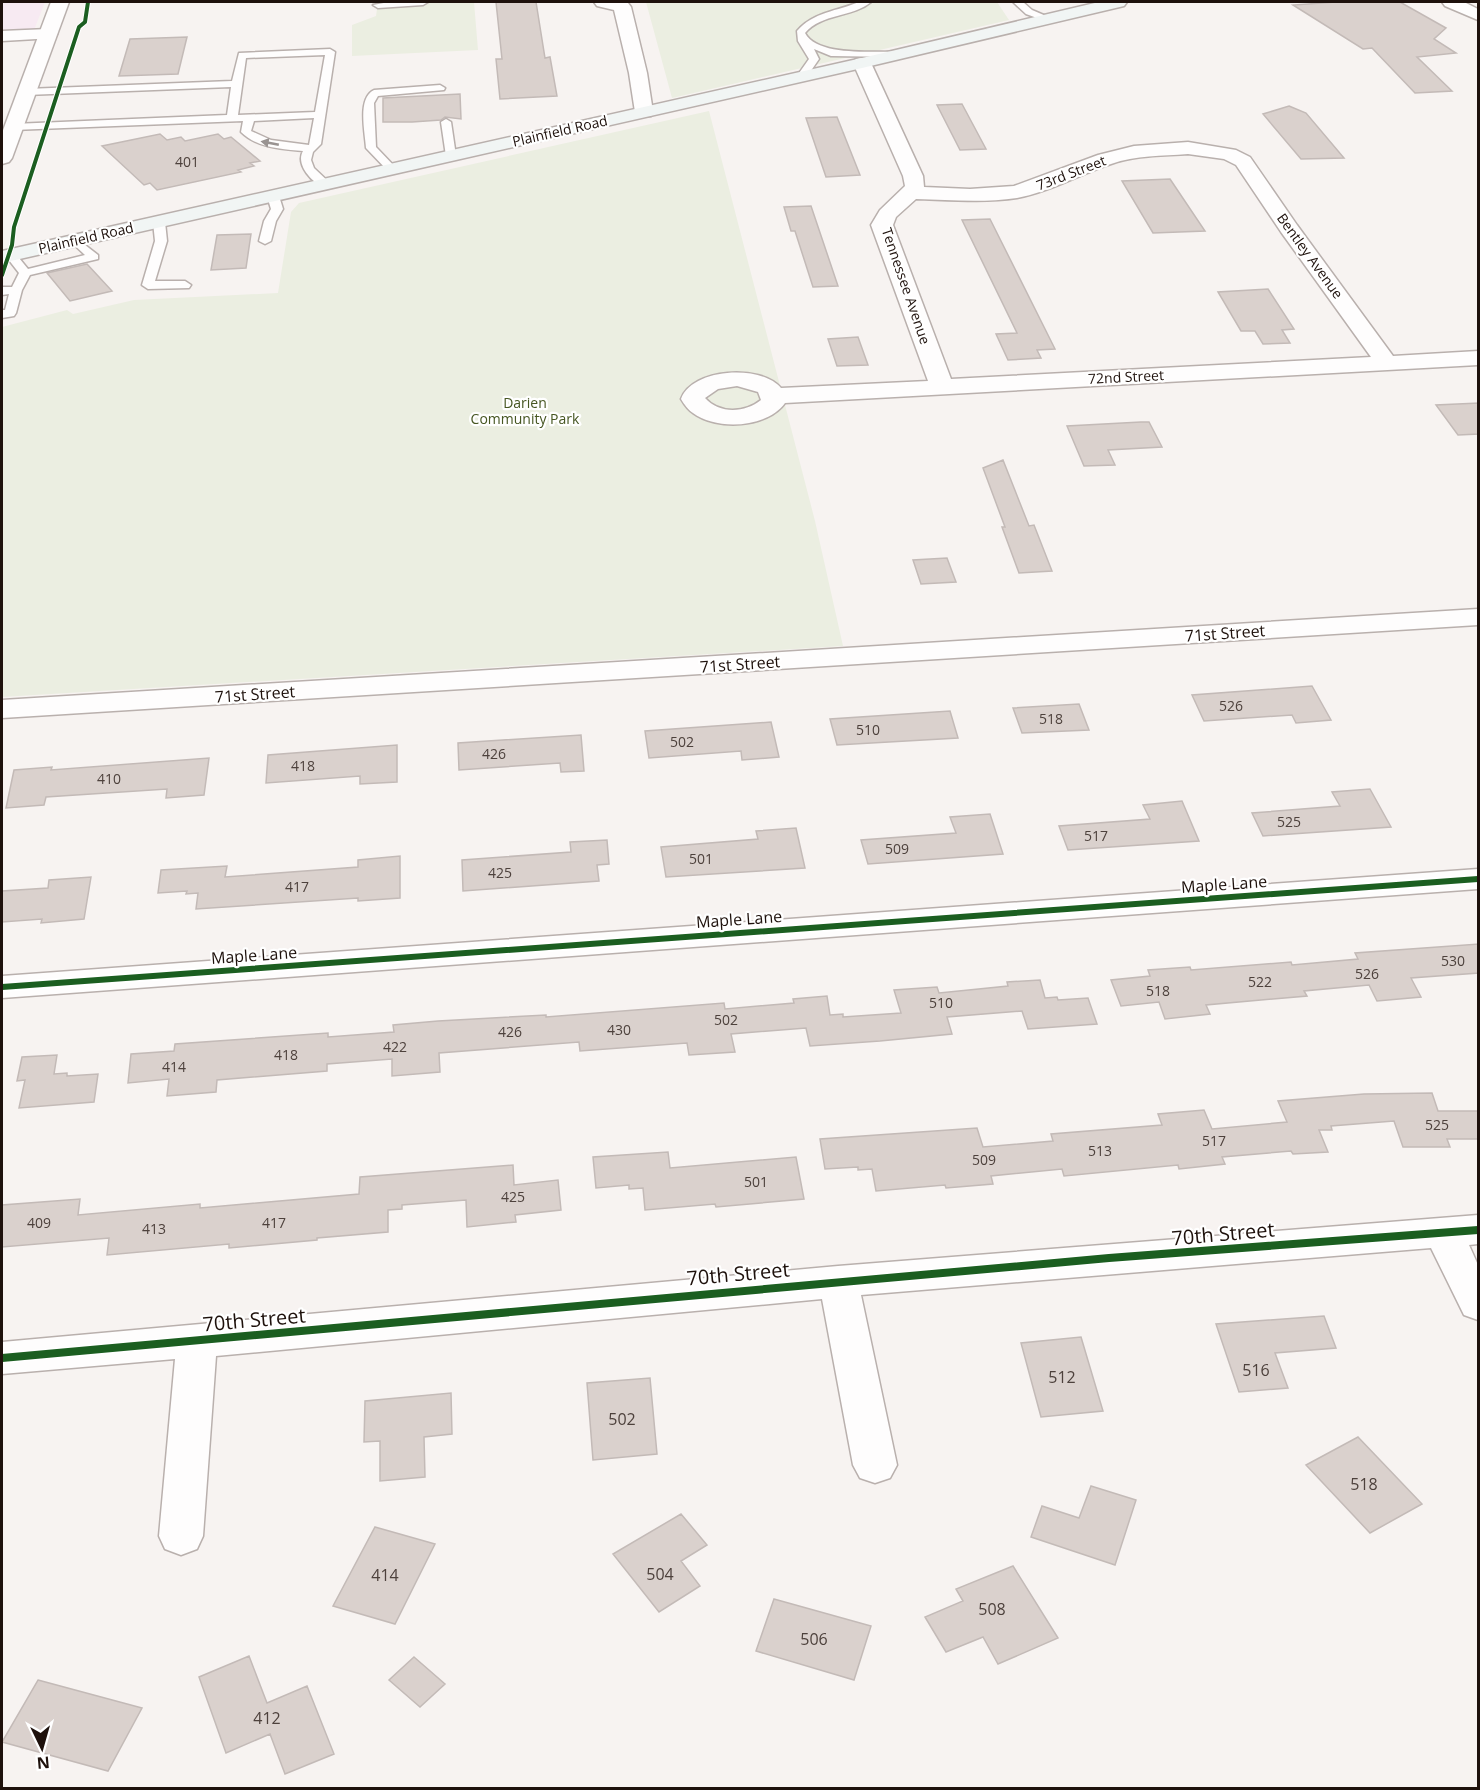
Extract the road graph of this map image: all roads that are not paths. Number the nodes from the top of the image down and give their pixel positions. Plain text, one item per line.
1 (60, 2) edge
2 (423, 2) edge
3 (603, 2) edge
4 (866, 2) edge
5 (1018, 2) edge
6 (1118, 2) edge
7 (1451, 2) edge
8 (378, 5) dead end
9 (1479, 15) edge
10 (1047, 19) junction
11 (48, 34) junction
12 (2, 36) edge
13 (803, 41) junction
14 (892, 56) junction
15 (862, 63) junction
16 (802, 76) junction
17 (237, 84) junction
18 (440, 88) dead end
19 (26, 92) junction
20 (644, 112) junction
21 (320, 115) junction
22 (249, 118) junction
23 (232, 119) junction
24 (10, 122) edge
25 (446, 122) dead end
26 (311, 148) junction
27 (1229, 153) joint
28 (451, 156) junction
29 (2, 158) edge
30 (393, 170) junction
31 (326, 185) junction
32 (911, 193) junction
33 (273, 196) junction
34 (159, 222) junction
35 (75, 241) junction
36 (265, 241) dead end
37 (6, 256) edge
38 (25, 273) junction
39 (185, 285) dead end
40 (16, 290) junction
41 (2, 291) edge
42 (2, 314) edge
43 (1479, 358) edge
44 (1388, 363) junction
45 (942, 387) junction
46 (774, 396) dead end
47 (1479, 617) edge
48 (2, 709) edge
49 (1479, 879) edge
50 (2, 987) edge
51 (1461, 1231) edge
52 (838, 1281) junction
53 (1479, 1304) edge
54 (197, 1342) junction
55 (2, 1358) edge
56 (875, 1465) dead end
57 (182, 1536) dead end

1 - 11 street
2 - 8 lane
3 - 20 street
4 - 13 lane
5 - 10 lane
6 - 10 main road, Plainfield Road
7 - 9 street
10 - 14 main road, Plainfield Road
11 - 12 street
11 - 19 street
13 - 14 lane
13 - 16 lane
14 - 15 main road, Plainfield Road
15 - 16 main road, Plainfield Road
15 - 32 street
16 - 20 main road, Plainfield Road
17 - 19 lane
17 - 21 lane
17 - 23 lane
18 - 30 lane
19 - 24 street
20 - 28 main road, Plainfield Road
21 - 22 lane
21 - 26 lane
22 - 23 lane
26 -> 22 lane
23 - 24 lane
24 - 29 street
25 - 28 lane
26 - 31 lane
27 - 32 street, 73rd Street
27 - 44 street, Bentley Avenue
28 - 30 main road, Plainfield Road
30 - 31 main road, Plainfield Road
31 - 33 main road, Plainfield Road
32 - 45 street, Tennessee Avenue
33 - 34 main road, Plainfield Road
33 - 36 lane
34 - 35 main road, Plainfield Road
34 - 39 lane
35 - 37 main road, Plainfield Road
35 - 38 lane
37 - 38 lane
38 - 40 lane
40 - 41 lane
40 - 42 lane
43 - 44 street, 72nd Street
44 - 45 street, 72nd Street
45 - 46 street, 72nd Street
47 - 48 street, 71st Street
49 - 50 street, Maple Lane
51 - 52 street, 70th Street
51 - 53 street, 70th Street
52 - 54 street, 70th Street
52 - 56 street
54 - 55 street, 70th Street
54 - 57 street, 70th Street

